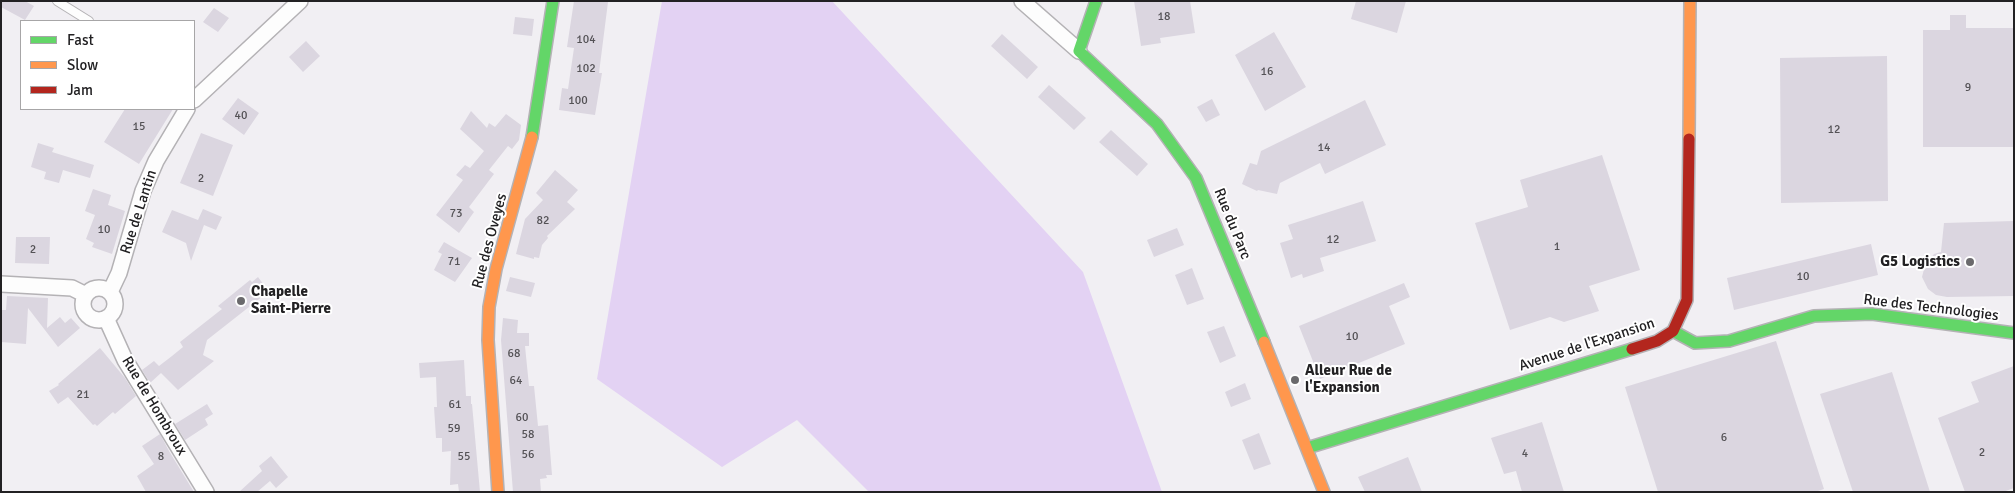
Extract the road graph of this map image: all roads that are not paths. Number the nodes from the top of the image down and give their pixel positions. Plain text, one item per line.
1 (57, 1) edge
2 (300, 1) edge
3 (553, 1) edge
4 (1022, 1) edge
5 (1096, 1) edge
6 (1690, 1) edge
7 (86, 20) edge
8 (1080, 51) junction
9 (195, 96) edge
10 (186, 110) edge
11 (1, 284) edge
12 (110, 292) junction
13 (86, 294) junction
14 (106, 318) junction
15 (1673, 331) junction
16 (2014, 333) edge
17 (1307, 448) junction
18 (206, 492) edge
19 (498, 492) edge
20 (1324, 492) edge

1 - 7 lane
2 - 9 street
3 - 19 street, Rue des Oveyes
4 - 8 street
5 - 8 street
6 - 15 street, Avenue de l'Expansion
8 - 17 street, Rue du Parc
10 - 12 street, Rue de Lantin
11 - 13 street
12 - 13 street
12 - 14 street
13 - 14 street
14 - 18 street, Rue de Hombroux
15 - 16 street, Rue des Technologies
15 - 17 street, Avenue de l'Expansion
17 - 20 street, Rue du Parc

